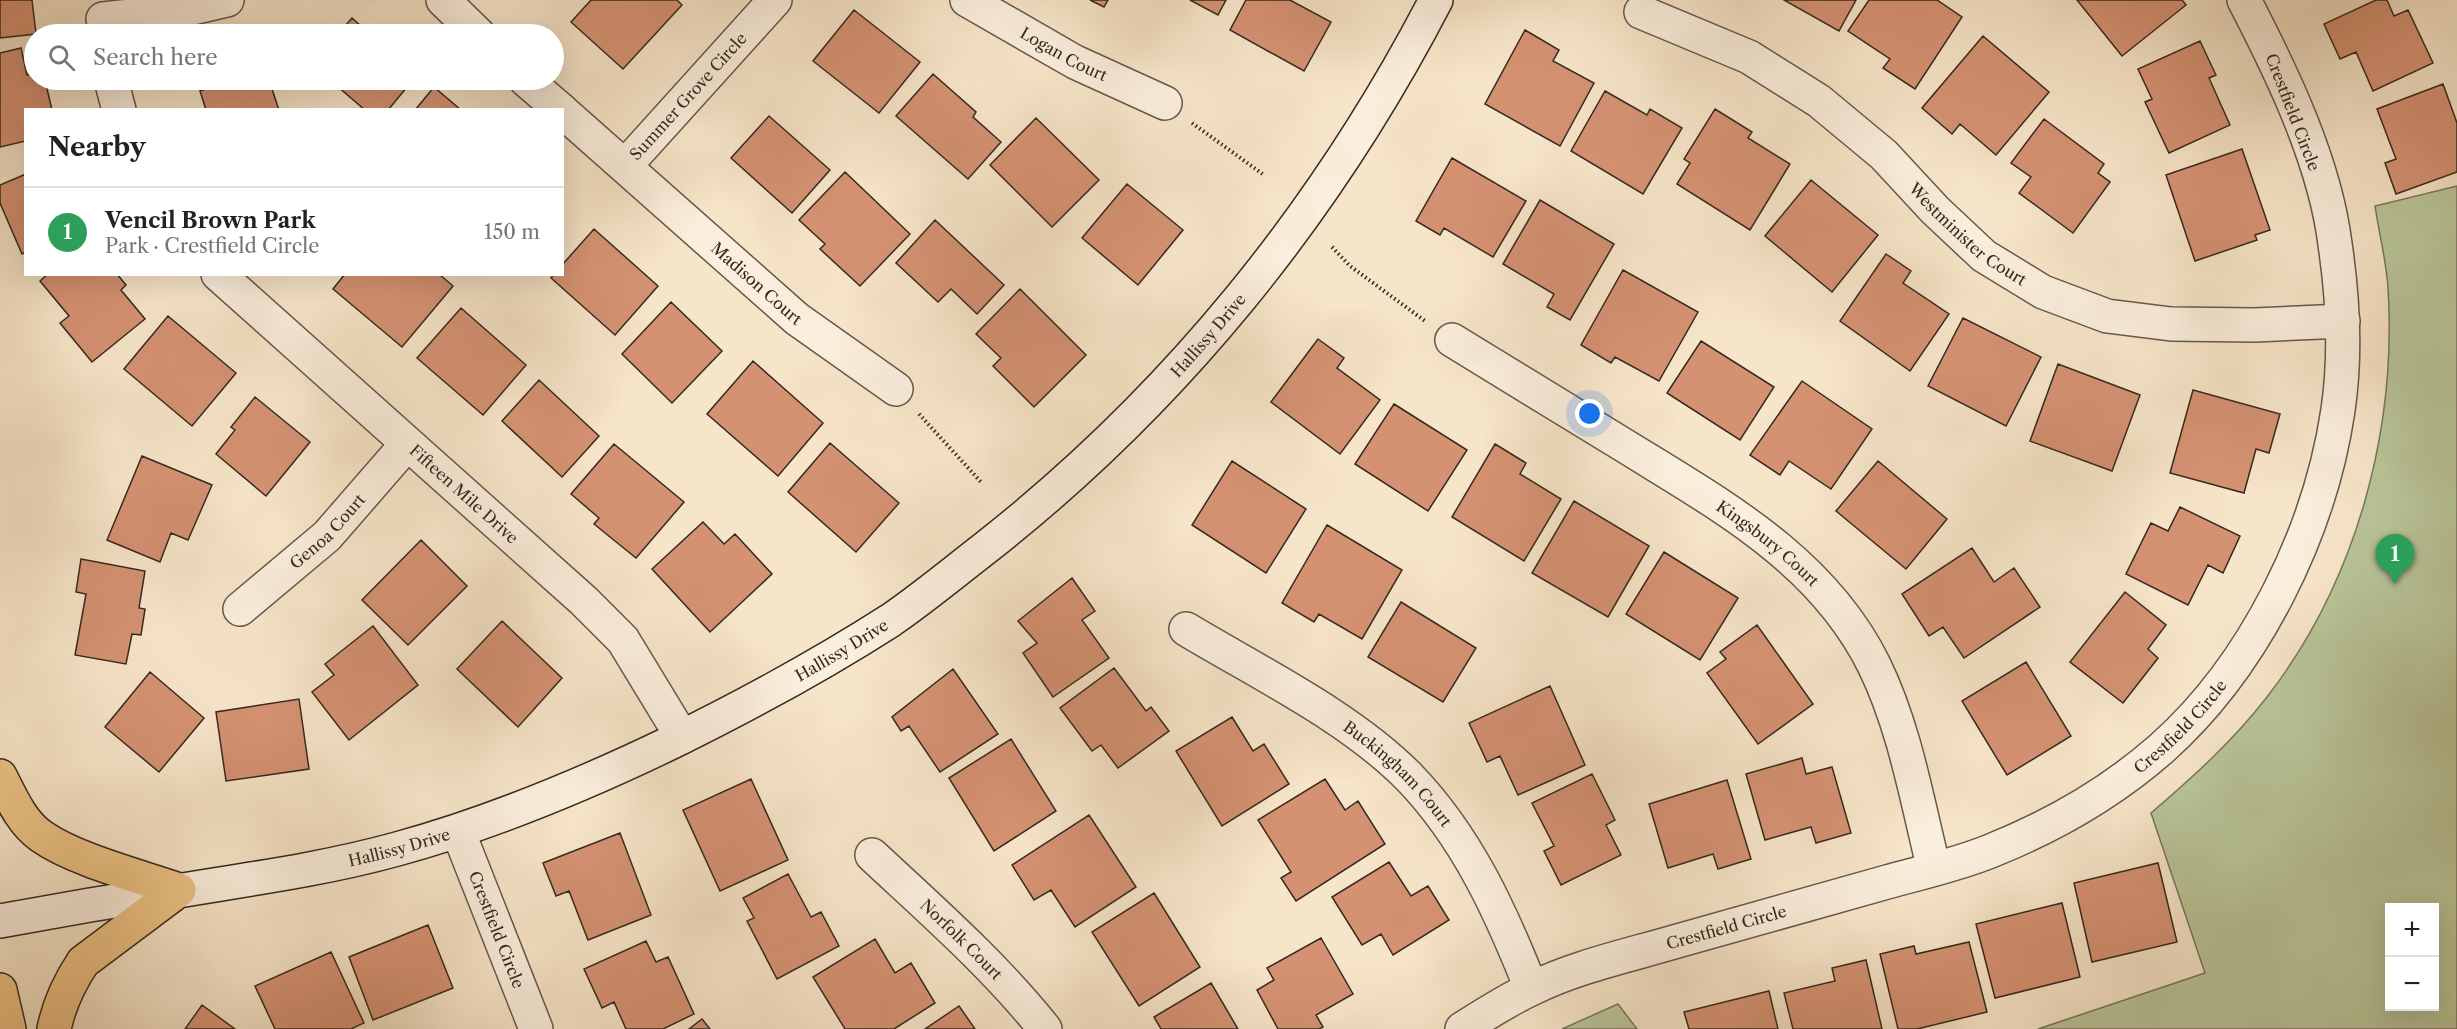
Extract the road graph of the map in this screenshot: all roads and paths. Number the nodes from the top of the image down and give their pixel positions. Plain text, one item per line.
1 (227, 0) edge
2 (443, 0) edge
3 (775, 0) edge
4 (967, 0) edge
5 (1436, 0) edge
6 (2244, 0) edge
7 (1641, 12) dead end
8 (103, 18) edge
9 (468, 24) edge
10 (114, 90) edge
11 (538, 90) edge
12 (1165, 103) joint
13 (118, 108) edge
14 (560, 108) edge
15 (564, 112) edge
16 (625, 166) junction
17 (1264, 175) dead end
18 (1332, 247) dead end
19 (220, 276) edge
20 (2343, 321) junction
21 (1452, 340) joint
22 (896, 388) joint
23 (407, 444) junction
24 (981, 482) dead end
25 (240, 609) dead end
26 (1186, 629) dead end
27 (682, 737) junction
28 (0, 776) edge
29 (458, 831) junction
30 (872, 855) dead end
31 (1934, 869) junction
32 (179, 890) junction
33 (0, 921) edge
34 (1531, 988) junction
35 (0, 990) edge
36 (9, 1029) edge
37 (54, 1029) edge
38 (536, 1029) edge
39 (1046, 1029) edge
40 (1462, 1029) edge

1 - 8 street
2 - 9 street
3 - 16 street, Summer Grove Circle
4 - 12 street, Logan Court
5 - 27 street, Hallissy Drive
6 - 20 street, Crestfield Circle
7 - 20 street, Westminister Court
10 - 13 street
11 - 14 street, Madison Court
12 - 17 path
15 - 16 street, Madison Court
16 - 22 street, Madison Court
18 - 21 path
19 - 23 street, Fifteen Mile Drive
20 - 31 street, Crestfield Circle
21 - 31 street, Kingsbury Court
22 - 24 path
23 - 25 street, Genoa Court
23 - 27 street, Fifteen Mile Drive
26 - 34 street, Buckingham Court
27 - 29 street, Hallissy Drive
28 - 32 main road
29 - 32 street, Hallissy Drive
29 - 38 street, Crestfield Circle
30 - 39 street, Norfolk Court
31 - 34 street, Crestfield Circle
32 - 33 street, Hallissy Drive
32 - 37 main road
34 - 40 street, Crestfield Circle
35 - 36 main road

